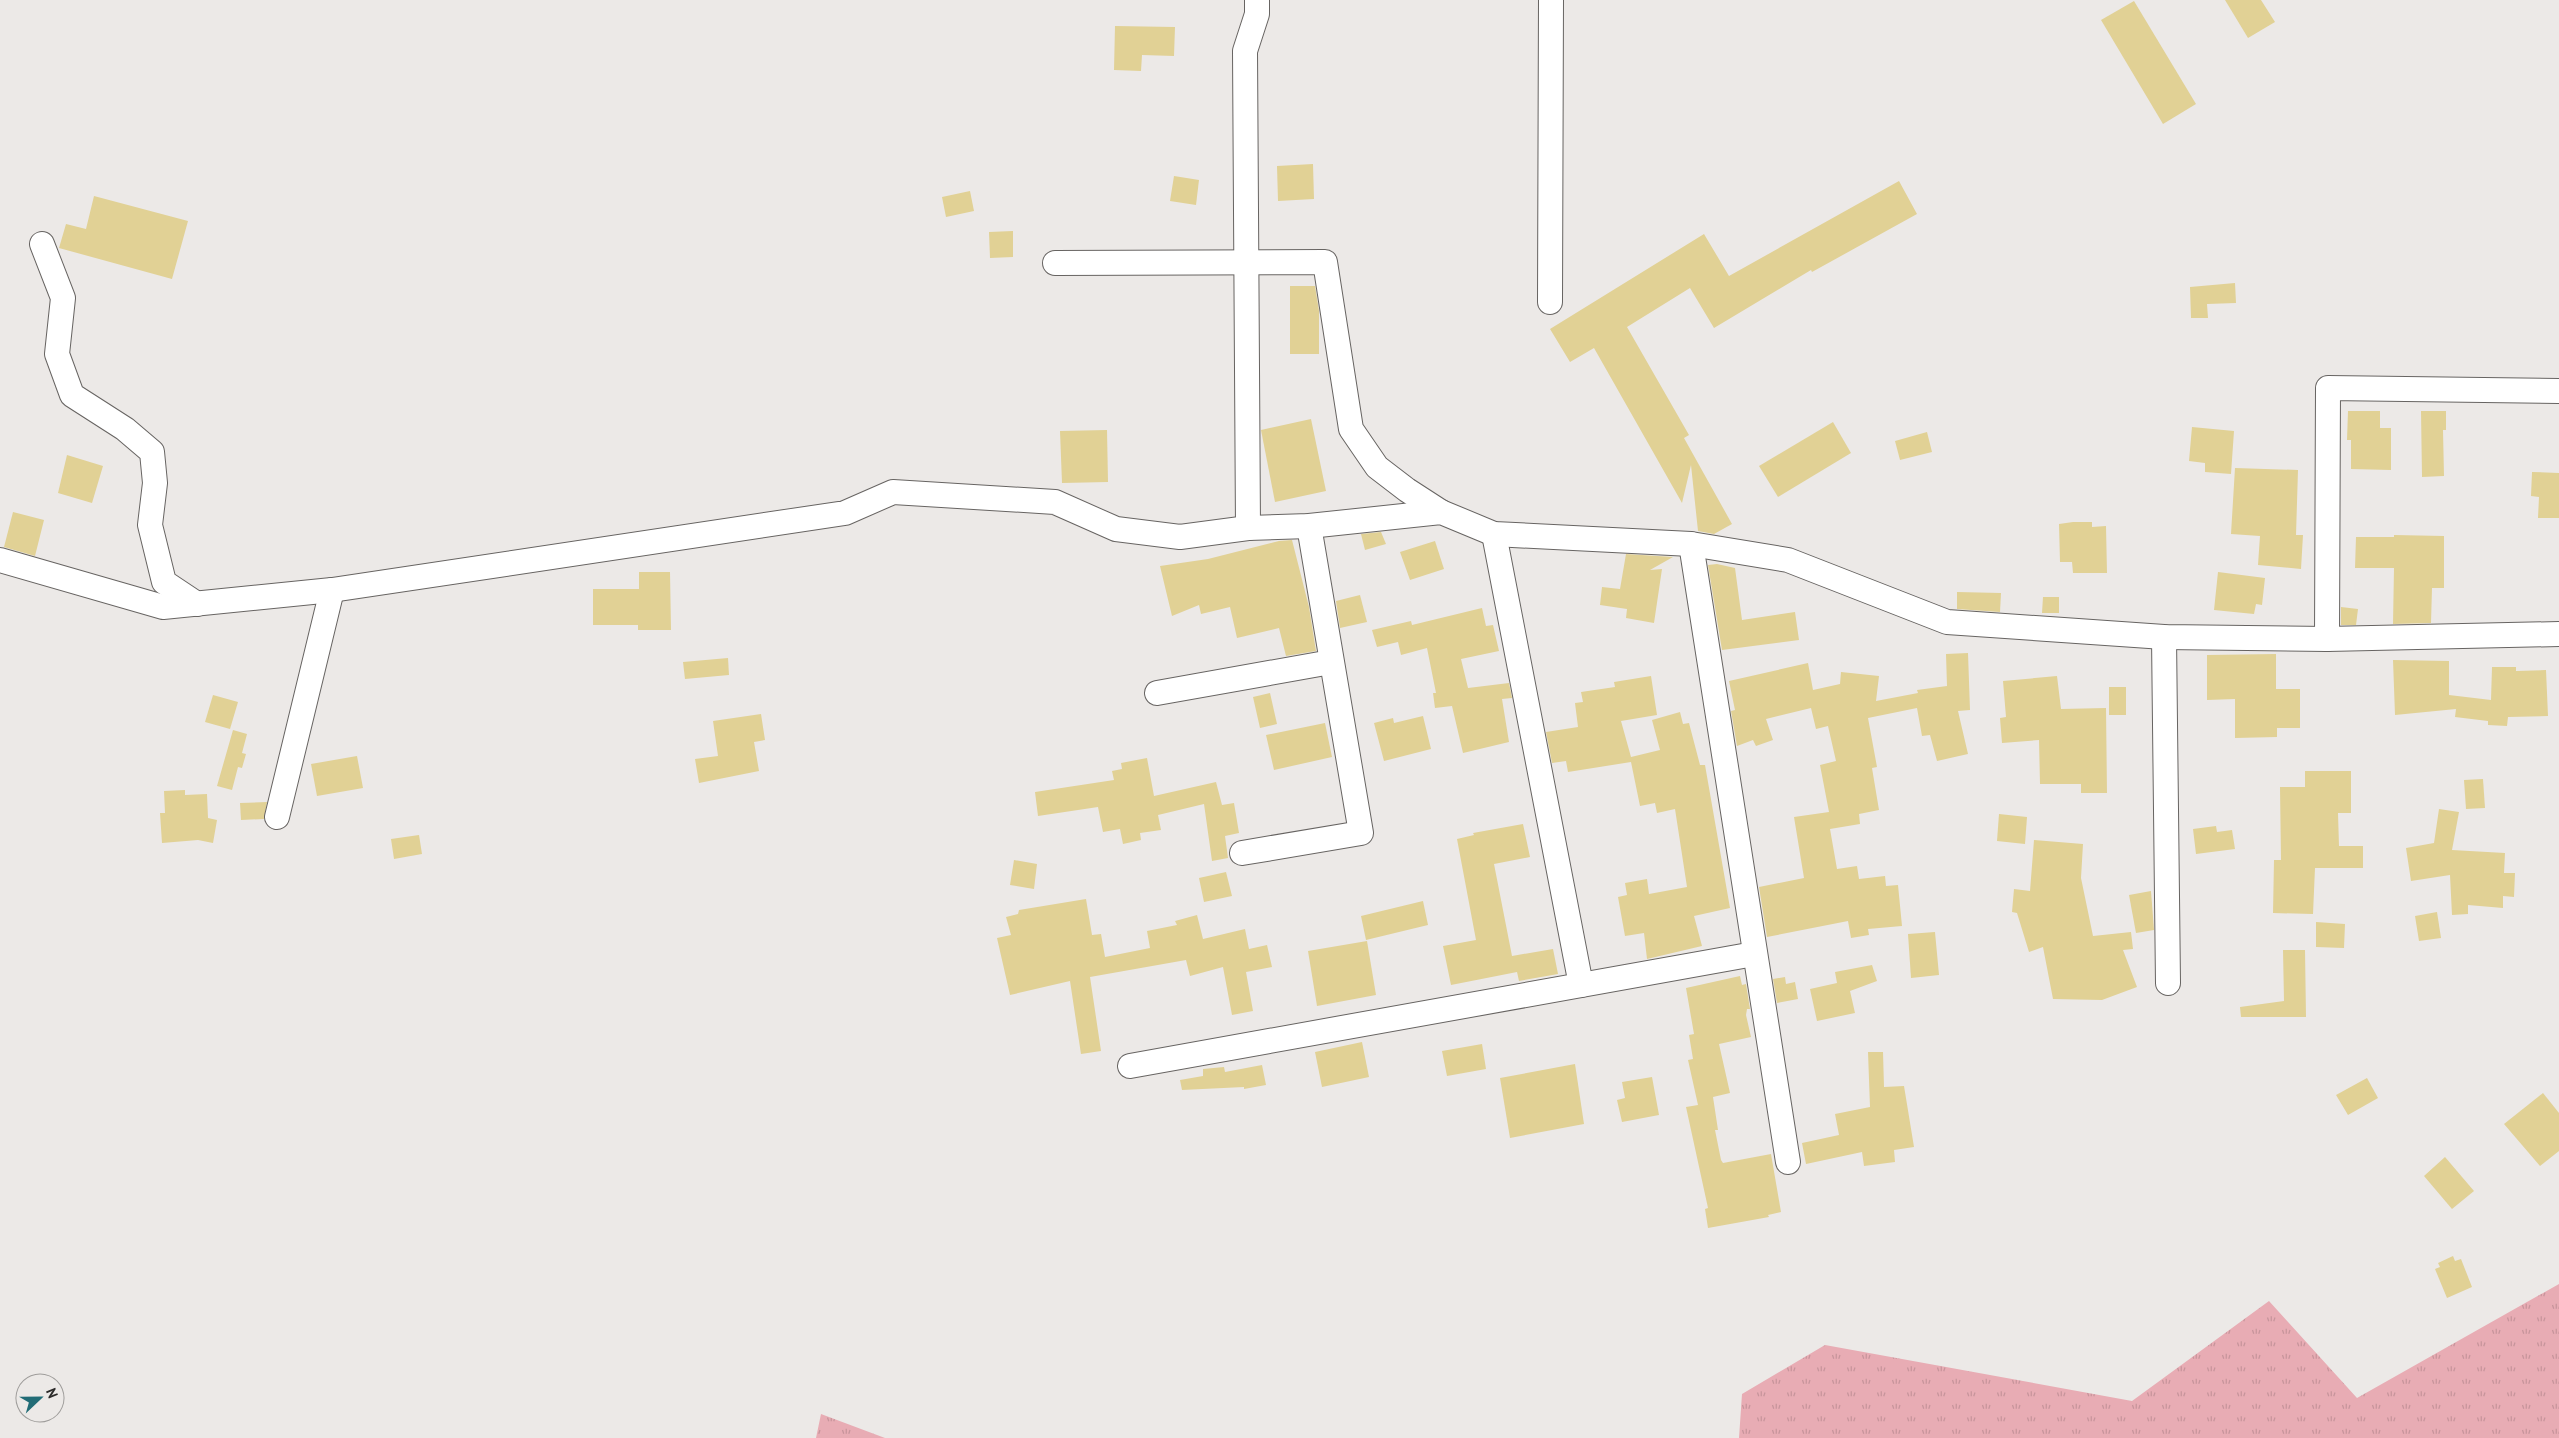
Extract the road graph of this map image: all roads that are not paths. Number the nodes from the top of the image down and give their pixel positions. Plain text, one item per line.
1 (1257, 0) edge
2 (1551, 0) edge
3 (42, 244) dead end
4 (1055, 262) dead end
5 (1246, 262) junction
6 (1550, 302) dead end
7 (2559, 391) edge
8 (1442, 512) junction
9 (1309, 526) junction
10 (1248, 528) junction
11 (1494, 534) junction
12 (1691, 544) junction
13 (0, 560) edge
14 (332, 590) junction
15 (197, 604) junction
16 (2559, 634) edge
17 (2164, 638) junction
18 (2327, 639) junction
19 (1331, 662) junction
20 (1158, 692) dead end
21 (277, 816) dead end
22 (1242, 853) dead end
23 (1754, 954) junction
24 (2168, 983) dead end
25 (1581, 985) junction
26 (1130, 1066) dead end
27 (1788, 1162) dead end

1 - 5 street
2 - 6 street
3 - 15 street
4 - 5 street
5 - 8 street
5 - 10 street
7 - 18 street
8 - 9 street
8 - 11 street
9 - 10 street
9 - 19 street
10 - 14 street
11 - 12 street
11 - 25 street
12 - 17 street
12 - 23 street
13 - 15 street
14 - 15 street
14 - 21 street
16 - 18 street
17 - 18 street
17 - 24 street
19 - 20 street
19 - 22 street
23 - 25 street
23 - 27 street
25 - 26 street

